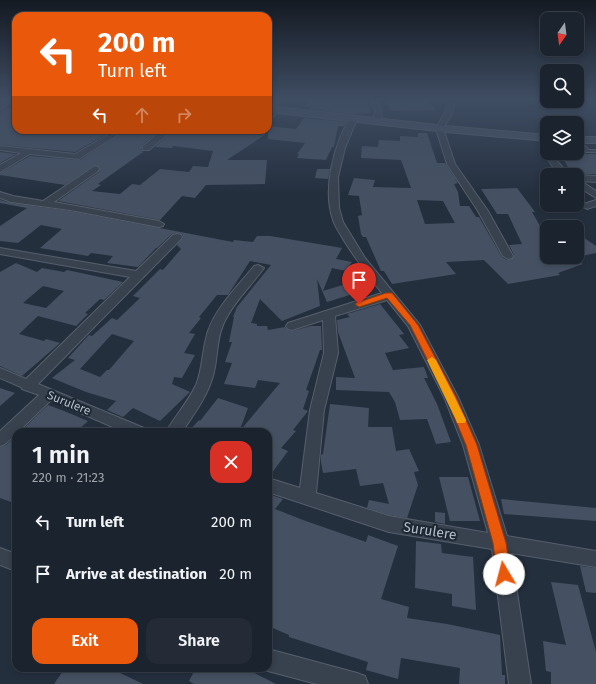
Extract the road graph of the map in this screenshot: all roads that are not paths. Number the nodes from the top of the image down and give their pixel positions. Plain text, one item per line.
1 (348, 130) edge
2 (441, 130) edge
3 (471, 130) edge
4 (114, 134) edge
5 (163, 134) edge
6 (540, 136) edge
7 (584, 138) edge
8 (596, 139) edge
9 (584, 146) edge
10 (0, 148) edge
11 (146, 148) dead end
12 (596, 151) edge
13 (28, 152) junction
14 (552, 160) edge
15 (559, 168) edge
16 (0, 169) edge
17 (95, 169) dead end
18 (584, 178) edge
19 (596, 179) edge
20 (584, 187) edge
21 (596, 195) edge
22 (0, 196) edge
23 (46, 203) junction
24 (159, 224) dead end
25 (177, 237) dead end
26 (0, 251) edge
27 (508, 256) dead end
28 (258, 268) dead end
29 (139, 274) junction
30 (389, 295) junction
31 (329, 314) junction
32 (292, 326) dead end
33 (0, 373) edge
34 (28, 386) junction
35 (48, 395) junction
36 (13, 428) edge
37 (129, 428) edge
38 (177, 428) edge
39 (12, 429) edge
40 (0, 440) edge
41 (272, 486) edge
42 (307, 498) junction
43 (500, 543) junction
44 (0, 556) edge
45 (596, 559) edge
46 (12, 561) edge
47 (272, 661) edge
48 (357, 684) edge
49 (520, 684) edge

1 - 30 street
2 - 27 street
3 - 6 main road
4 - 13 street
5 - 11 street
7 - 8 main road
9 - 12 lane
10 - 13 street
13 - 16 street
14 - 15 street
17 - 23 street
18 - 19 street
20 - 21 street
22 - 23 street
23 - 24 street
25 - 29 street
26 - 29 street
28 - 38 street
29 - 34 street
30 - 31 street
30 - 43 street
31 - 32 street
31 - 42 street
33 - 34 street, Surulere
34 - 35 street, Surulere
35 - 36 street
35 - 37 street, Surulere
39 - 40 street
41 - 42 street, Surulere
42 - 43 street, Surulere
43 - 45 street, Surulere
43 - 49 street
44 - 46 street
47 - 48 street

